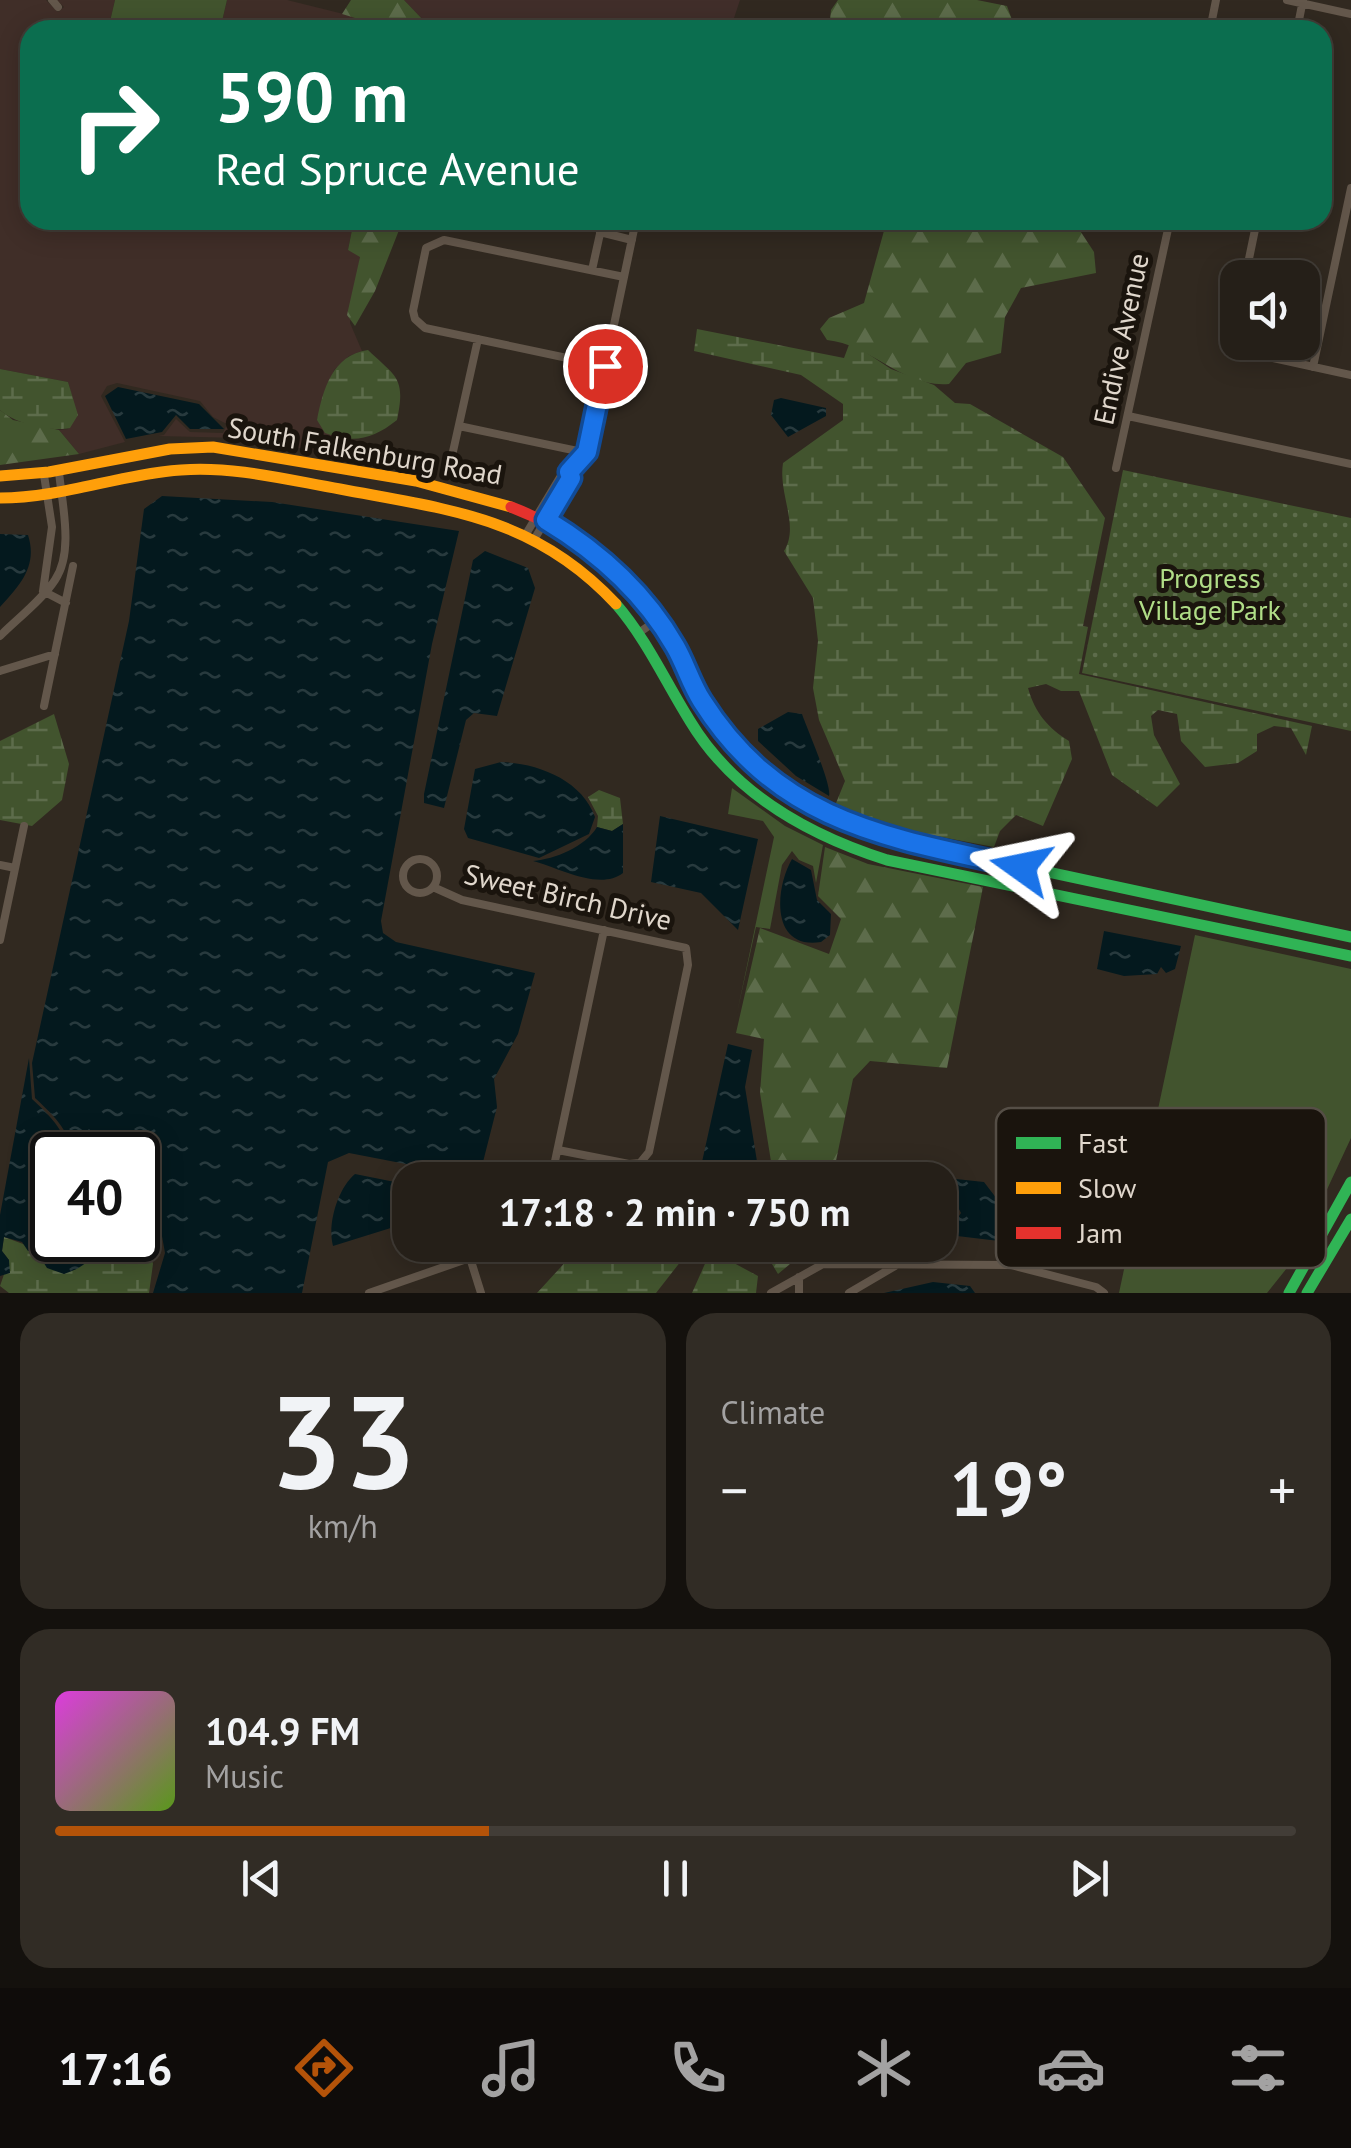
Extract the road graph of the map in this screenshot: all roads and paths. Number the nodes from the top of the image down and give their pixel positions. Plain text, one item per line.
1 (1287, 0) edge
2 (1303, 2) edge
3 (1351, 14) edge
4 (1351, 188) edge
5 (634, 230) edge
6 (1168, 230) edge
7 (1255, 230) edge
8 (600, 232) joint
9 (632, 240) junction
10 (1248, 260) edge
11 (592, 270) junction
12 (624, 277) junction
13 (478, 339) junction
14 (1282, 360) edge
15 (605, 366) junction
16 (1313, 367) junction
17 (1351, 375) edge
18 (1128, 416) junction
19 (459, 426) junction
20 (587, 452) junction
21 (276, 456) junction
22 (1351, 464) edge
23 (450, 465) dead end
24 (1116, 468) dead end
25 (58, 472) junction
26 (44, 475) junction
27 (0, 476) edge
28 (272, 477) junction
29 (61, 494) junction
30 (47, 496) junction
31 (0, 498) edge
32 (542, 518) junction
33 (530, 536) junction
34 (51, 547) junction
35 (64, 548) junction
36 (74, 566) dead end
37 (43, 591) junction
38 (66, 603) junction
39 (658, 620) junction
40 (640, 632) junction
41 (0, 636) edge
42 (54, 654) junction
43 (0, 671) edge
44 (44, 706) dead end
45 (795, 798) junction
46 (782, 816) junction
47 (24, 826) dead end
48 (0, 865) edge
49 (15, 868) junction
50 (433, 887) junction
51 (4, 903) edge
52 (604, 930) junction
53 (1351, 938) edge
54 (0, 940) edge
55 (1351, 956) edge
56 (558, 1150) junction
57 (555, 1162) edge
58 (1351, 1182) edge
59 (1351, 1218) edge
60 (1326, 1233) edge
61 (1326, 1261) edge
62 (467, 1262) edge
63 (470, 1262) edge
64 (899, 1264) junction
65 (996, 1265) edge
66 (1020, 1268) edge
67 (1305, 1268) edge
68 (1322, 1268) edge
69 (799, 1276) junction
70 (1087, 1289) edge
71 (370, 1293) edge
72 (481, 1293) edge
73 (771, 1293) edge
74 (799, 1293) edge
75 (849, 1293) edge
76 (1104, 1293) edge
77 (1289, 1293) edge
78 (1307, 1293) edge

1 - 2 street
2 - 3 street
4 - 16 street
5 - 9 street
6 - 18 street, Endive Avenue
7 - 10 street
8 - 9 street
8 - 11 street
9 - 12 street
11 - 12 street
11 - 13 street
12 - 15 street
13 - 15 street
13 - 19 street
14 - 16 street
15 - 20 street
16 - 17 street
18 - 22 street
18 - 24 street, Endive Avenue
19 - 20 street
19 - 23 street
20 - 32 street
21 - 25 street, South Falkenburg Road
21 - 28 street
21 - 32 street, South Falkenburg Road
25 - 26 street, South Falkenburg Road
25 - 29 street
26 - 27 street, South Falkenburg Road
26 - 30 street
28 - 29 street, South Falkenburg Road
28 - 33 street, South Falkenburg Road
29 - 30 street, South Falkenburg Road
29 - 35 street
30 - 31 street, South Falkenburg Road
30 - 34 street
32 - 33 street
32 - 39 street, South Falkenburg Road
33 - 40 street, South Falkenburg Road
34 - 35 street
34 - 37 street
35 - 37 street
36 - 38 street
37 - 38 street
37 - 41 street
38 - 42 street
39 - 40 street
39 - 45 street, South Falkenburg Road
40 - 46 street, South Falkenburg Road
42 - 43 street
42 - 44 street
45 - 46 street
45 - 53 street, South Falkenburg Road
46 - 55 street, South Falkenburg Road
47 - 49 street
48 - 49 street
49 - 51 street
50 - 50 street
50 - 52 street, Sweet Birch Drive
51 - 54 street
52 - 56 street
52 - 56 street, Sweet Birch Drive
56 - 57 street
58 - 60 street
59 - 61 street
62 - 71 street
63 - 72 street
64 - 65 street
64 - 69 street
64 - 75 street
66 - 70 street
67 - 77 street
68 - 78 street
69 - 73 street
69 - 74 street
70 - 76 street

